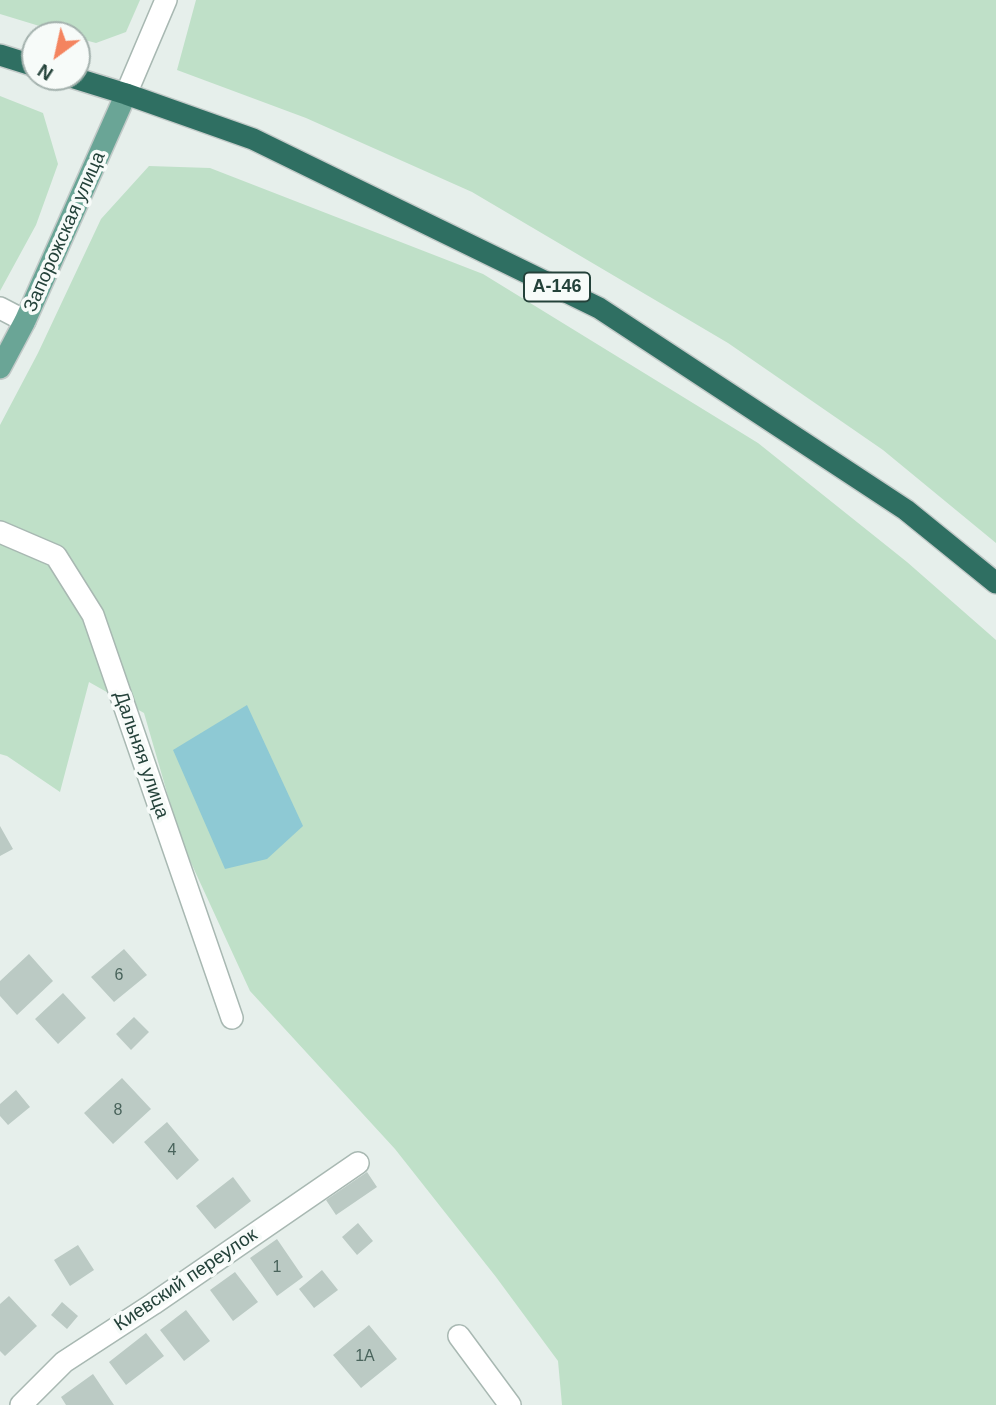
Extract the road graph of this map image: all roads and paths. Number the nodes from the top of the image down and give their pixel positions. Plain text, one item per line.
1 (166, 0) edge
2 (0, 55) edge
3 (21, 62) edge
4 (91, 83) edge
5 (126, 94) junction
6 (0, 307) edge
7 (25, 321) junction
8 (0, 368) edge
9 (0, 531) edge
10 (996, 583) edge
11 (232, 1018) dead end
12 (358, 1163) dead end
13 (459, 1336) dead end
14 (20, 1405) edge
15 (510, 1405) edge

1 - 5 street
2 - 3 highway
4 - 5 highway, А-146
5 - 7 main road, Запорожская улица
5 - 10 highway, А-146
6 - 7 street
7 - 8 main road, Запорожская улица
9 - 11 street, Дальняя улица
12 - 14 street, Киевский переулок
13 - 15 street

